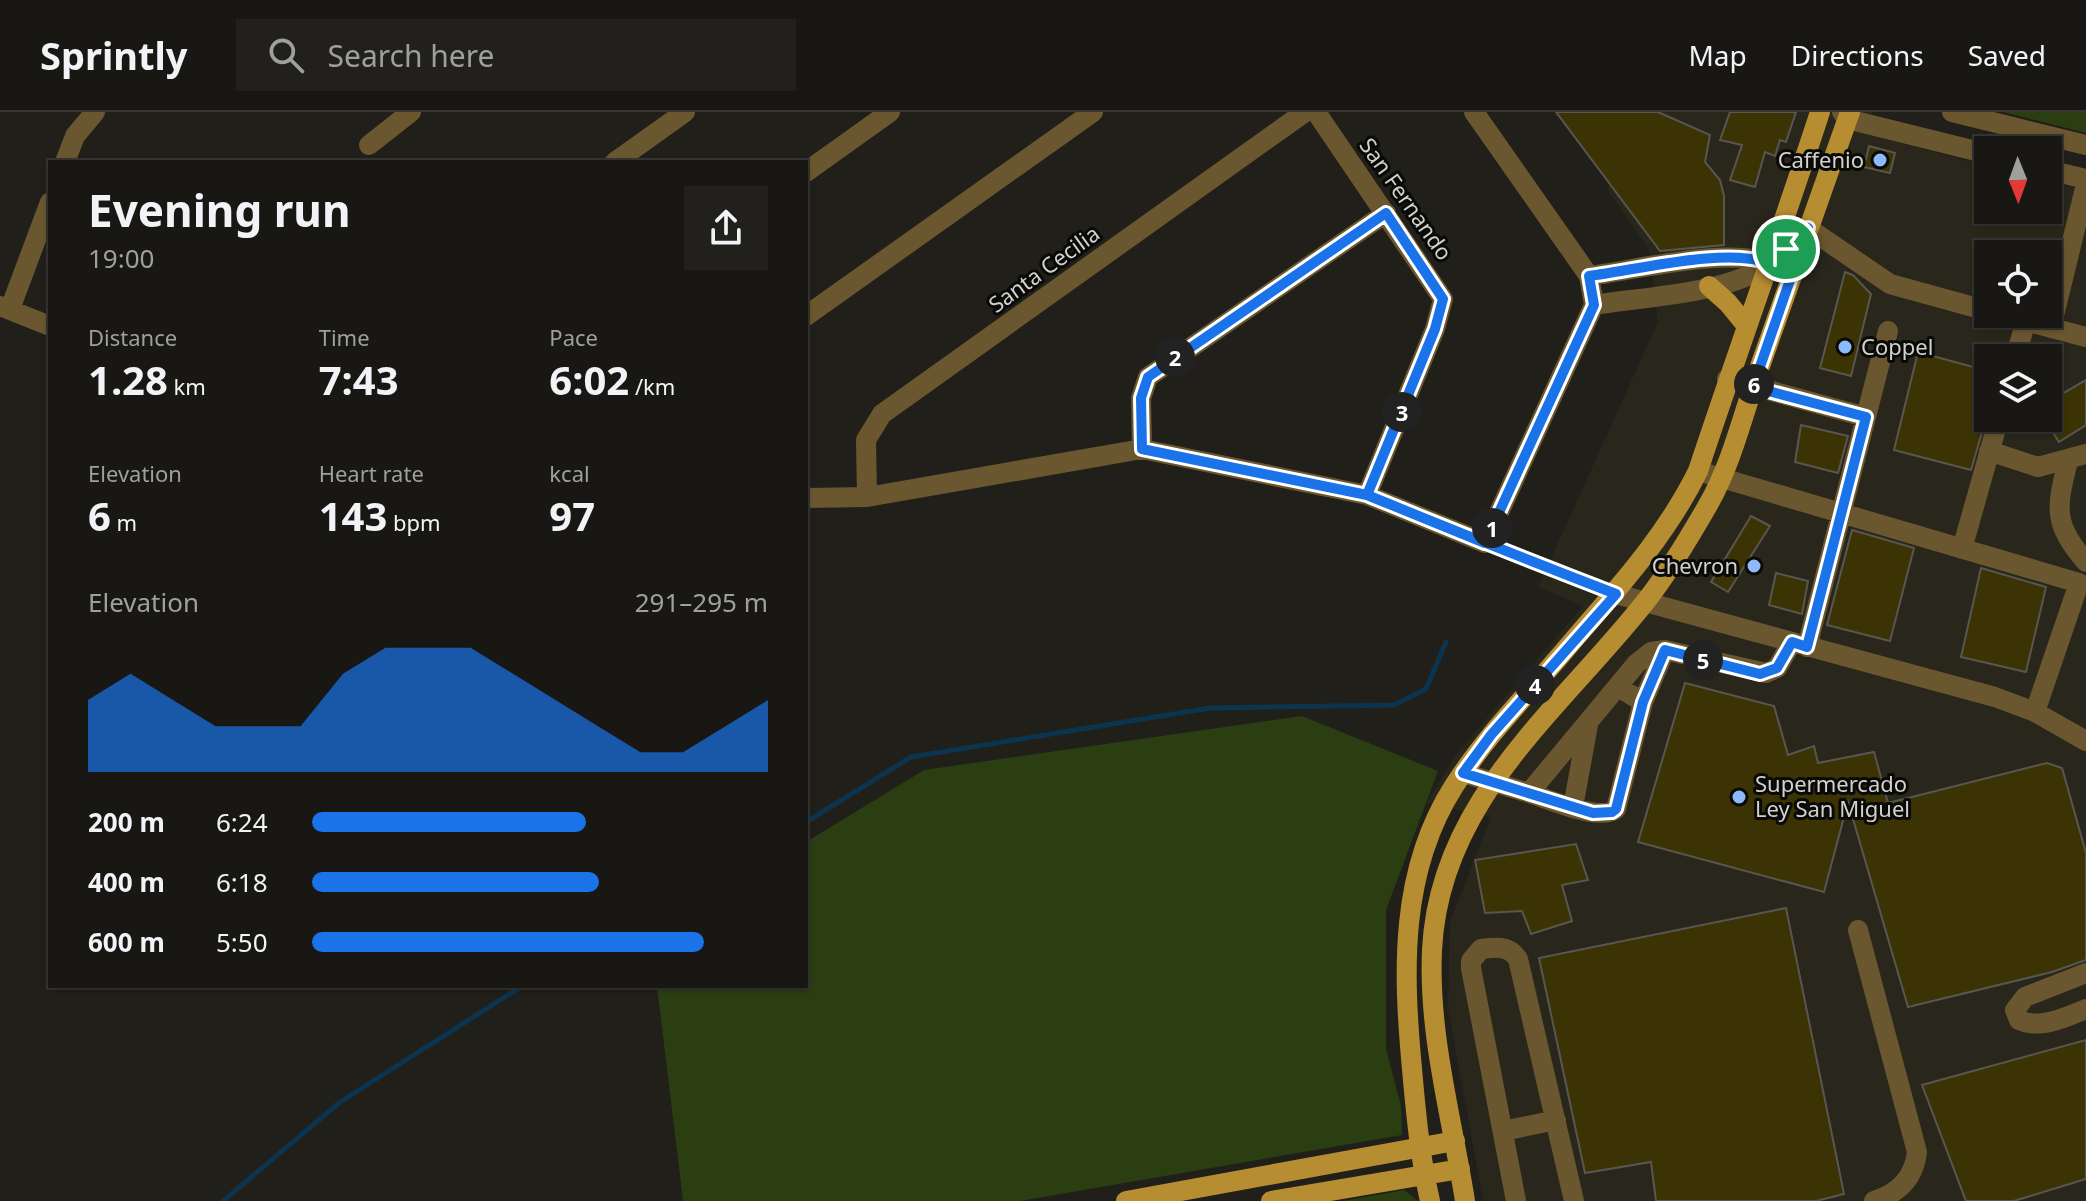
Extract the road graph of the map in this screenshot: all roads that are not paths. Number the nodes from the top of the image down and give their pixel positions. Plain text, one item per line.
1 (95, 112) edge
2 (411, 112) edge
3 (685, 112) edge
4 (890, 112) edge
5 (1093, 112) edge
6 (1305, 112) edge
7 (1316, 112) edge
8 (1474, 112) edge
9 (1820, 112) edge
10 (1846, 114) edge
11 (1962, 114) edge
12 (369, 145) dead end
13 (2086, 145) edge
14 (1965, 148) junction
15 (1974, 150) edge
16 (66, 160) edge
17 (618, 160) edge
18 (808, 171) edge
19 (2062, 174) edge
20 (2086, 182) edge
21 (48, 207) edge
22 (1386, 213) junction
23 (1808, 228) junction
24 (1771, 264) junction
25 (1589, 276) junction
26 (2062, 282) edge
27 (1709, 286) junction
28 (1783, 300) junction
29 (1594, 305) junction
30 (1974, 307) edge
31 (5, 308) edge
32 (808, 315) edge
33 (48, 325) edge
34 (1746, 325) junction
35 (2051, 328) edge
36 (1888, 331) dead end
37 (2086, 337) edge
38 (1727, 379) junction
39 (1753, 387) junction
40 (1866, 417) junction
41 (1995, 432) edge
42 (1142, 449) junction
43 (1989, 451) junction
44 (2077, 458) edge
45 (1698, 471) junction
46 (1721, 477) junction
47 (1367, 495) junction
48 (867, 497) junction
49 (808, 498) edge
50 (1841, 514) junction
51 (1962, 549) junction
52 (2086, 562) edge
53 (2084, 579) edge
54 (1616, 594) junction
55 (1646, 602) junction
56 (1800, 645) junction
57 (1665, 650) junction
58 (1618, 687) junction
59 (1643, 702) junction
60 (2035, 712) junction
61 (1588, 725) junction
62 (2086, 741) edge
63 (1463, 773) junction
64 (1491, 780) junction
65 (1529, 793) junction
66 (1573, 807) junction
67 (1858, 930) dead end
68 (2086, 973) edge
69 (2086, 1009) edge
70 (1556, 1120) junction
71 (1503, 1131) junction
72 (1455, 1141) junction
73 (1419, 1148) junction
74 (1460, 1169) junction
75 (1424, 1176) junction
76 (1254, 1180) junction
77 (1126, 1201) edge
78 (1258, 1201) edge
79 (1271, 1201) edge
80 (1430, 1201) edge
81 (1465, 1201) edge
82 (1516, 1201) edge
83 (1574, 1201) edge
84 (1874, 1201) edge

1 - 16 street
2 - 12 street
3 - 17 street
4 - 18 street
5 - 32 street
6 - 48 street, Santa Cecilia
7 - 22 street, San Fernando
8 - 25 street
9 - 24 main road
10 - 14 street
10 - 23 main road
11 - 13 street
11 - 14 street
14 - 15 street
19 - 20 street
20 - 26 street
21 - 31 street
22 - 42 street
22 - 47 street, San Fernando
23 - 24 main road
23 - 28 main road
23 - 30 street
24 - 25 street
24 - 27 street
24 - 28 main road
24 - 34 main road
25 - 29 street
27 - 29 street
27 - 34 main road
28 - 39 main road
29 - 47 street
31 - 33 street
34 - 38 main road
35 - 37 street
36 - 40 street
38 - 39 street
38 - 45 main road
39 - 40 street
39 - 46 main road
40 - 50 street
41 - 43 street
42 - 47 street
42 - 48 street
43 - 44 street
43 - 51 street
44 - 52 street
45 - 46 street
45 - 54 main road
46 - 50 street
46 - 55 main road
48 - 49 street
50 - 51 street
50 - 56 street
51 - 53 street
53 - 60 street
54 - 55 street
54 - 63 main road
55 - 56 street
55 - 64 main road
56 - 57 street
56 - 60 street
57 - 58 street
57 - 59 street
58 - 59 street
58 - 61 street
59 - 66 street
60 - 62 street
61 - 65 street
61 - 66 street
63 - 64 street
63 - 73 main road
64 - 65 street
64 - 72 main road
65 - 66 street
67 - 84 street
68 - 69 street
70 - 71 street
70 - 71 street
70 - 83 street
71 - 82 street
72 - 73 main road
72 - 74 main road
73 - 75 main road
73 - 76 main road
74 - 75 main road
74 - 81 main road
75 - 79 main road
75 - 80 main road
76 - 77 main road
76 - 78 main road

